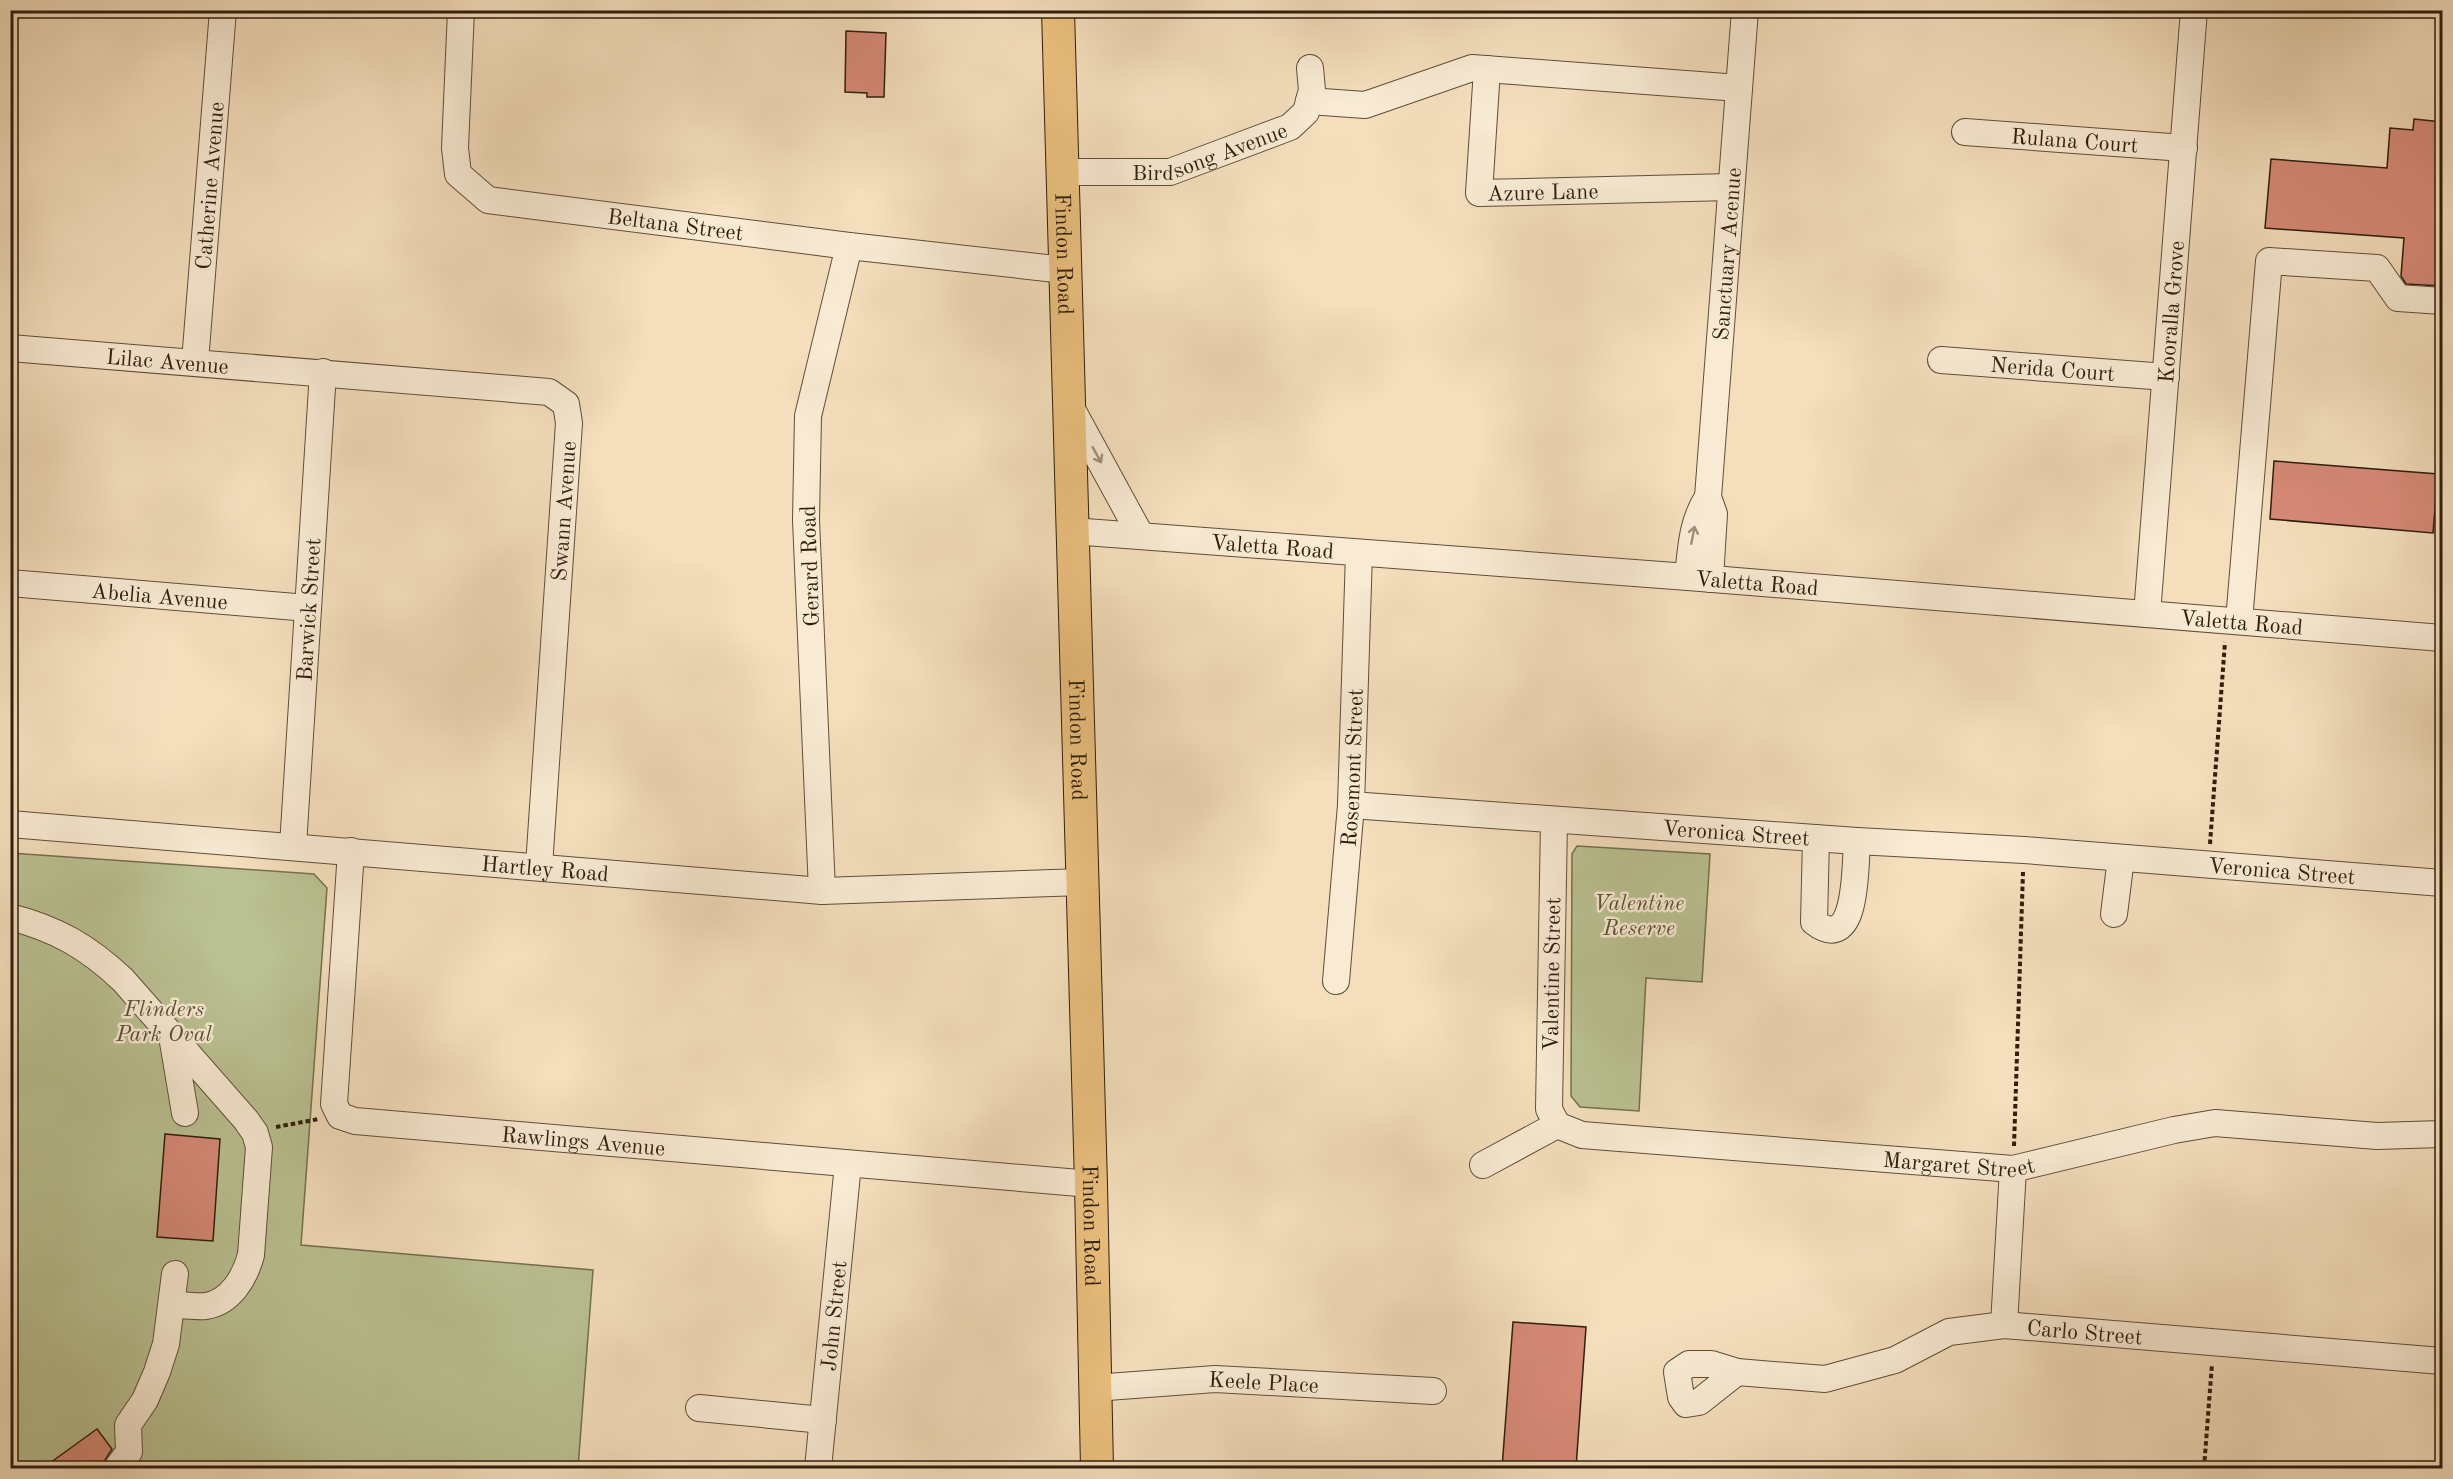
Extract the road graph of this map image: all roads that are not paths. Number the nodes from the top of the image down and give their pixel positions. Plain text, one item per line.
1 (223, 10) edge
2 (461, 10) edge
3 (1058, 10) edge
4 (1745, 10) edge
5 (2194, 10) edge
6 (1310, 68) dead end
7 (1487, 69) junction
8 (1739, 88) junction
9 (1309, 101) junction
10 (1965, 132) dead end
11 (2184, 148) junction
12 (1063, 172) junction
13 (1731, 186) junction
14 (849, 246) junction
15 (1065, 270) junction
16 (2442, 301) edge
17 (10, 348) edge
18 (1941, 360) dead end
19 (195, 362) junction
20 (323, 372) junction
21 (2166, 376) junction
22 (1069, 404) junction
23 (1072, 531) junction
24 (1141, 536) junction
25 (1359, 553) junction
26 (1699, 578) junction
27 (10, 583) edge
28 (308, 608) junction
29 (2147, 614) junction
30 (2233, 620) junction
31 (2442, 638) edge
32 (1351, 805) junction
33 (1554, 821) junction
34 (10, 824) edge
35 (1816, 838) junction
36 (1857, 842) junction
37 (293, 846) junction
38 (351, 851) junction
39 (2121, 858) junction
40 (539, 866) junction
41 (1082, 882) junction
42 (2442, 883) edge
43 (822, 891) junction
44 (2114, 915) dead end
45 (10, 917) edge
46 (1336, 981) dead end
47 (172, 1036) junction
48 (185, 1113) dead end
49 (1557, 1125) junction
50 (2442, 1134) edge
51 (848, 1164) junction
52 (1483, 1165) dead end
53 (2013, 1169) junction
54 (1091, 1184) junction
55 (175, 1274) dead end
56 (172, 1304) junction
57 (2004, 1325) junction
58 (2442, 1361) edge
59 (1737, 1372) dead end
60 (1094, 1388) junction
61 (1433, 1391) dead end
62 (699, 1408) dead end
63 (823, 1420) junction
64 (117, 1468) edge
65 (818, 1468) edge
66 (1097, 1468) edge

1 - 19 street, Catherine Avenue
2 - 14 street, Beltana Street
3 - 12 main road, Findon Road
4 - 8 street, Sanctuary Acenue
5 - 11 street, Kooralla Grove
6 - 9 street, Birdsong Avenue
7 - 8 street
7 - 9 street
7 - 13 street, Azure Lane
8 - 13 street, Sanctuary Acenue
9 - 12 street, Birdsong Avenue
10 - 11 street, Rulana Court
11 - 21 street, Kooralla Grove
12 - 15 main road, Findon Road
13 - 26 street, Sanctuary Acenue
14 - 15 street, Beltana Street
14 - 43 street, Gerard Road
15 - 22 main road, Findon Road
16 - 30 street
17 - 19 street, Lilac Avenue
18 - 21 street, Nerida Court
19 - 20 street, Lilac Avenue
20 - 28 street, Barwick Street
20 - 40 street, Swann Avenue
21 - 29 street, Kooralla Grove
22 - 23 main road, Findon Road
22 -> 24 street
23 - 24 street, Valetta Road
23 - 41 main road, Findon Road
24 - 25 street, Valetta Road
25 - 26 street, Valetta Road
25 - 32 street, Rosemont Street
26 - 29 street, Valetta Road
27 - 28 street, Abelia Avenue
28 - 37 street, Barwick Street
29 - 30 street, Valetta Road
30 - 31 street, Valetta Road
32 - 33 street, Veronica Street
32 - 46 street, Rosemont Street
33 - 35 street, Veronica Street
33 - 49 street, Valentine Street
34 - 37 street, Hartley Road
35 - 36 street, Veronica Street
35 - 36 street
36 - 39 street, Veronica Street
37 - 38 street, Hartley Road
38 - 40 street, Hartley Road
38 - 51 street, Rawlings Avenue
39 - 42 street, Veronica Street
39 - 44 street
40 - 43 street, Hartley Road
41 - 43 street, Hartley Road
41 - 54 main road, Findon Road
45 - 47 street
47 - 48 street
47 - 56 street
49 - 52 street
49 - 53 street, Margaret Street
50 - 53 street, Margaret Street
51 - 54 street, Rawlings Avenue
51 - 63 street, John Street
53 - 57 street
54 - 60 main road, Findon Road
55 - 56 street
56 - 64 street
57 - 58 street, Carlo Street
57 - 59 street, Carlo Street
60 - 61 street, Keele Place
60 - 66 main road, Findon Road
62 - 63 street
63 - 65 street, John Street

